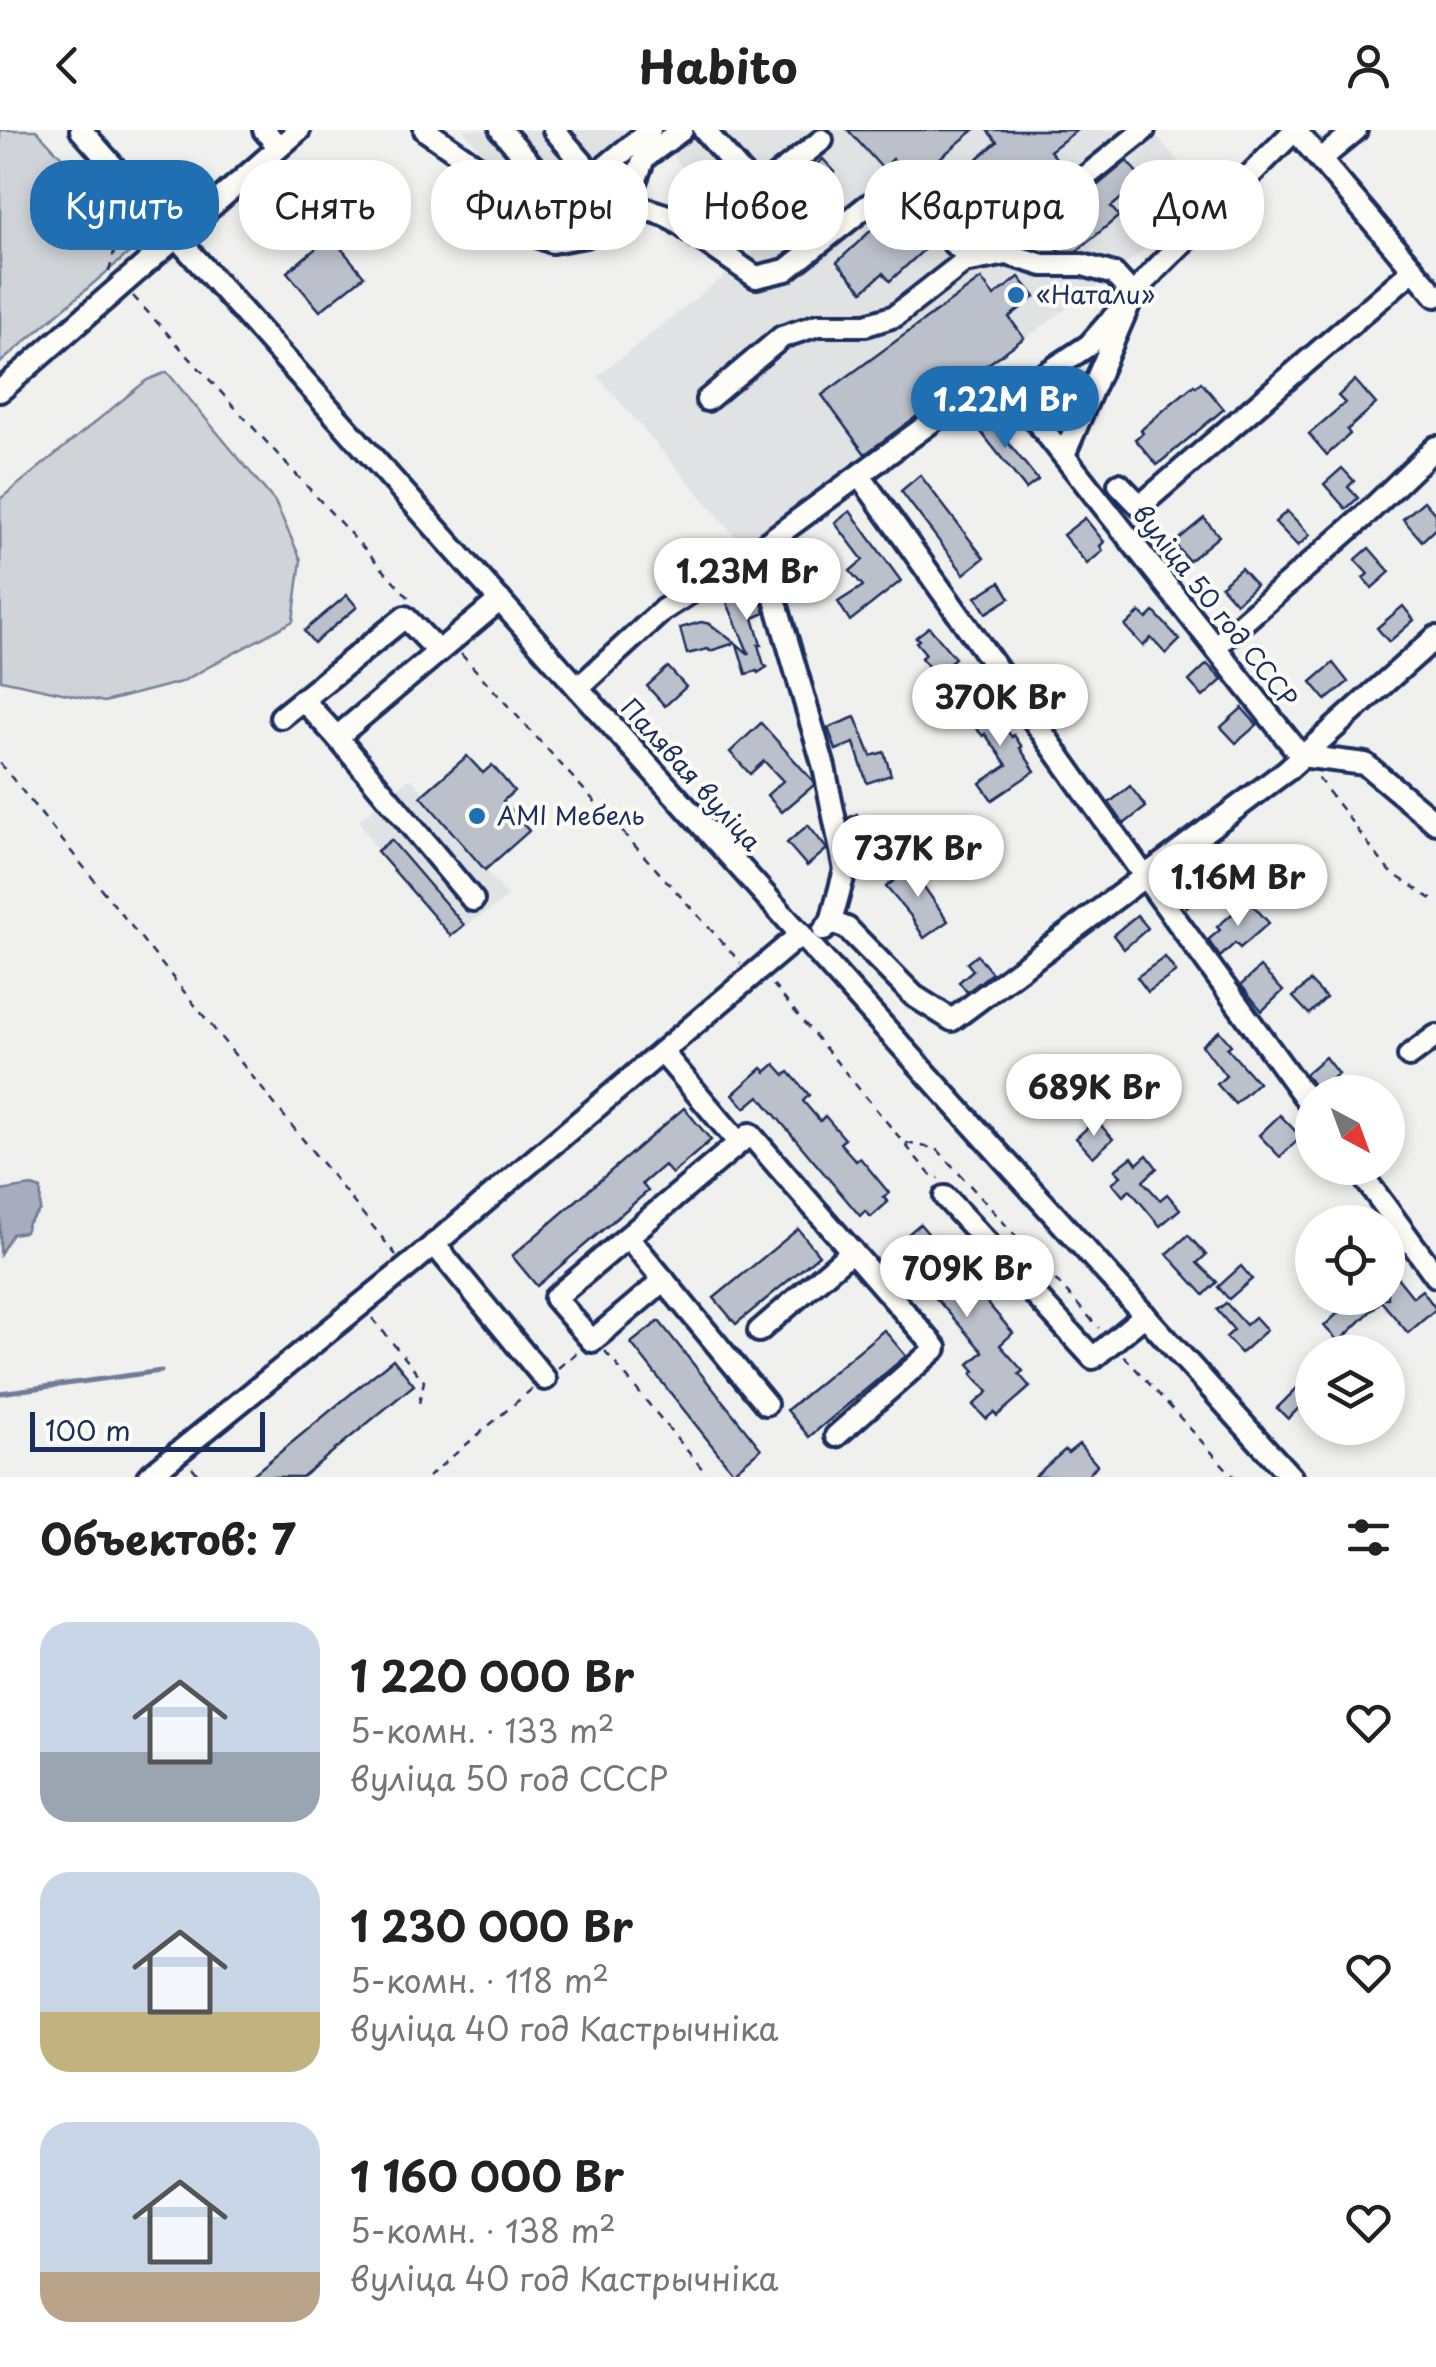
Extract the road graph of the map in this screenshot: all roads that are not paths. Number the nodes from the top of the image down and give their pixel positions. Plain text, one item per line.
1 (81, 130) edge
2 (264, 130) edge
3 (299, 130) edge
4 (425, 130) edge
5 (501, 130) edge
6 (554, 130) edge
7 (650, 130) edge
8 (682, 130) edge
9 (704, 130) edge
10 (1144, 130) edge
11 (1295, 130) edge
12 (1356, 130) edge
13 (822, 140) dead end
14 (279, 148) junction
15 (1321, 159) junction
16 (108, 160) edge
17 (468, 160) edge
18 (528, 160) edge
19 (643, 160) edge
20 (1099, 166) edge
21 (219, 200) edge
22 (864, 208) edge
23 (648, 210) edge
24 (162, 250) edge
25 (189, 250) edge
26 (962, 250) edge
27 (974, 260) junction
28 (1413, 270) junction
29 (1134, 295) junction
30 (1436, 296) edge
31 (0, 391) edge
32 (1015, 394) junction
33 (706, 400) dead end
34 (1436, 447) edge
35 (1064, 456) junction
36 (860, 476) junction
37 (1119, 484) dead end
38 (760, 548) junction
39 (500, 600) junction
40 (1436, 637) edge
41 (1216, 646) junction
42 (444, 647) junction
43 (578, 688) junction
44 (304, 700) junction
45 (281, 718) dead end
46 (337, 737) junction
47 (1301, 756) junction
48 (1436, 823) edge
49 (1145, 877) junction
50 (473, 900) dead end
51 (830, 922) junction
52 (805, 940) junction
53 (1436, 1036) edge
54 (662, 1052) junction
55 (1410, 1056) dead end
56 (1295, 1084) edge
57 (739, 1144) junction
58 (1369, 1185) edge
59 (945, 1197) dead end
60 (628, 1237) junction
61 (434, 1244) junction
62 (852, 1250) junction
63 (1436, 1276) edge
64 (664, 1280) junction
65 (1144, 1315) junction
66 (759, 1330) dead end
67 (545, 1379) road end
68 (766, 1404) dead end
69 (836, 1436) dead end
70 (148, 1477) edge
71 (1291, 1477) edge

1 - 16 street, Палявая вуліца
2 - 14 street
3 - 14 street
4 - 17 street
5 - 18 street
6 - 7 street
8 - 19 street
9 - 13 street
10 - 20 street
11 - 15 street
11 - 29 street
12 - 15 street
14 - 21 street
15 - 28 street
22 - 23 street
24 - 31 street
25 - 39 street, Палявая вуліца
26 - 27 street
27 - 29 street
27 - 33 street
28 - 30 street
28 - 37 street
29 - 32 street
29 - 35 street
32 - 35 street, вуліца 50 год СССР
32 - 36 street
34 - 41 street
35 - 41 street, вуліца 50 год СССР
36 - 38 street
36 - 49 street
38 - 43 street
38 - 51 street
39 - 42 street
39 - 43 street, Палявая вуліца
40 - 47 street
41 - 47 street, вуліца 50 год СССР
42 - 44 street
42 - 46 street
43 - 52 street, Палявая вуліца
44 - 45 street
44 - 46 street
46 - 50 street
47 - 48 street
47 - 49 street
49 - 51 street
49 - 56 street
51 - 52 street
52 - 54 street
52 - 65 street, Палявая вуліца
53 - 55 street
54 - 57 street
54 - 61 street
57 - 60 street
57 - 62 street
58 - 63 street
59 - 65 street
60 - 64 street
60 - 64 street
61 - 67 street
61 - 70 street
62 - 66 street
62 - 69 street
64 - 68 street
65 - 71 street, Палявая вуліца

